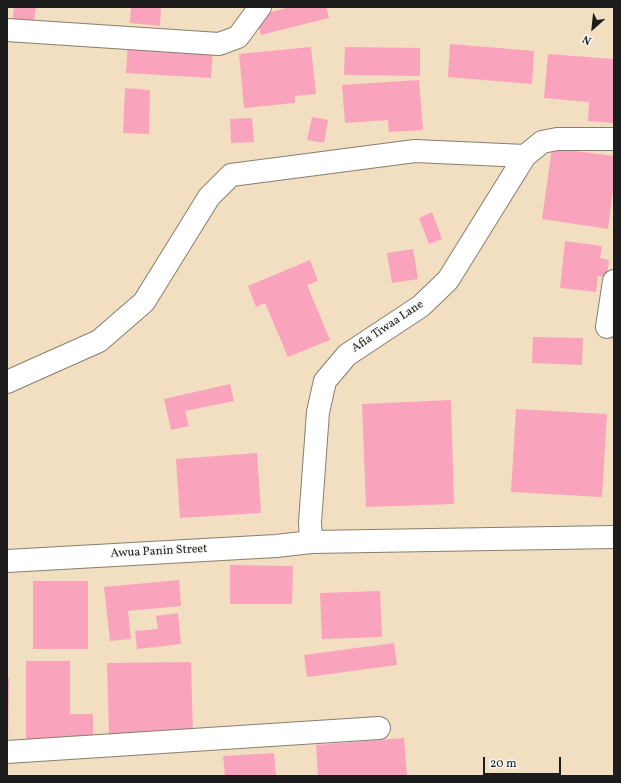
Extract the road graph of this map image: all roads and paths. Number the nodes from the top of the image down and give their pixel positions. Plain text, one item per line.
1 (260, 7) edge
2 (7, 30) edge
3 (614, 139) edge
4 (526, 156) junction
5 (614, 281) edge
6 (607, 327) dead end
7 (7, 382) edge
8 (614, 537) edge
9 (311, 542) junction
10 (7, 561) edge
11 (380, 728) dead end
12 (7, 752) edge

1 - 2 street
3 - 4 street, Afia Tiwaa Lane
4 - 7 street
4 - 9 street, Afia Tiwaa Lane
5 - 6 street
8 - 9 street, Awua Panin Street
9 - 10 street, Awua Panin Street
11 - 12 street

